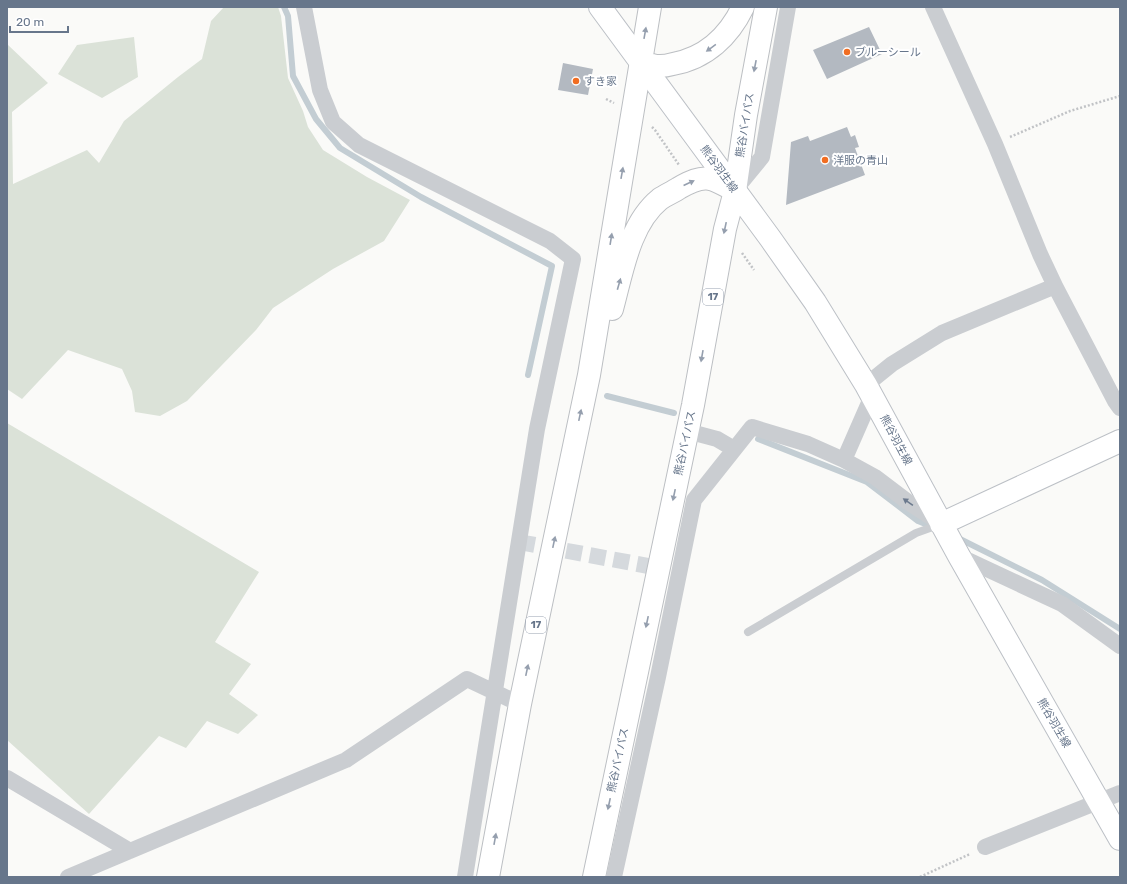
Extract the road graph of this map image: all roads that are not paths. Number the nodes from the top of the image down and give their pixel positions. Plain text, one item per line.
1 (304, 7) edge
2 (600, 7) edge
3 (650, 7) edge
4 (743, 7) edge
5 (766, 7) edge
6 (788, 7) edge
7 (933, 7) edge
8 (640, 60) junction
9 (735, 190) junction
10 (1055, 286) junction
11 (589, 375) junction
12 (869, 390) junction
13 (1120, 408) edge
14 (687, 431) junction
15 (1120, 441) edge
16 (734, 449) junction
17 (844, 460) junction
18 (941, 524) junction
19 (959, 556) junction
20 (748, 632) dead end
21 (1120, 646) edge
22 (494, 692) junction
23 (520, 704) junction
24 (7, 778) edge
25 (1120, 793) edge
26 (1099, 802) junction
27 (1120, 839) edge
28 (985, 847) road end
29 (130, 851) junction
30 (68, 877) edge
31 (465, 877) edge
32 (488, 877) edge
33 (594, 877) edge
34 (614, 877) edge

1 - 22 street
2 - 8 main road, 熊谷羽生線
8 -> 3 main road, 17
4 -> 8 main road
5 -> 9 main road, 熊谷バイパス / 17
6 - 9 street
7 - 10 street
8 - 9 main road, 熊谷羽生線
11 -> 8 main road, 17
11 -> 9 main road
9 - 12 main road, 熊谷羽生線
9 -> 14 main road, 熊谷バイパス / 17
10 - 12 street
10 - 13 street
23 -> 11 main road, 17
12 - 17 street
12 - 18 main road, 熊谷羽生線
14 - 16 street
14 -> 33 main road, 熊谷バイパス / 17
15 - 18 main road
16 - 17 street
16 - 34 street
18 -> 17 street
18 - 19 main road, 熊谷羽生線
18 - 20 lane
19 - 21 street
19 - 26 main road, 熊谷羽生線
22 - 23 street
22 - 29 street
22 - 31 street
32 -> 23 main road, 17
24 - 29 street
25 - 26 street
26 - 27 main road, 熊谷羽生線
26 - 28 street
29 - 30 street

